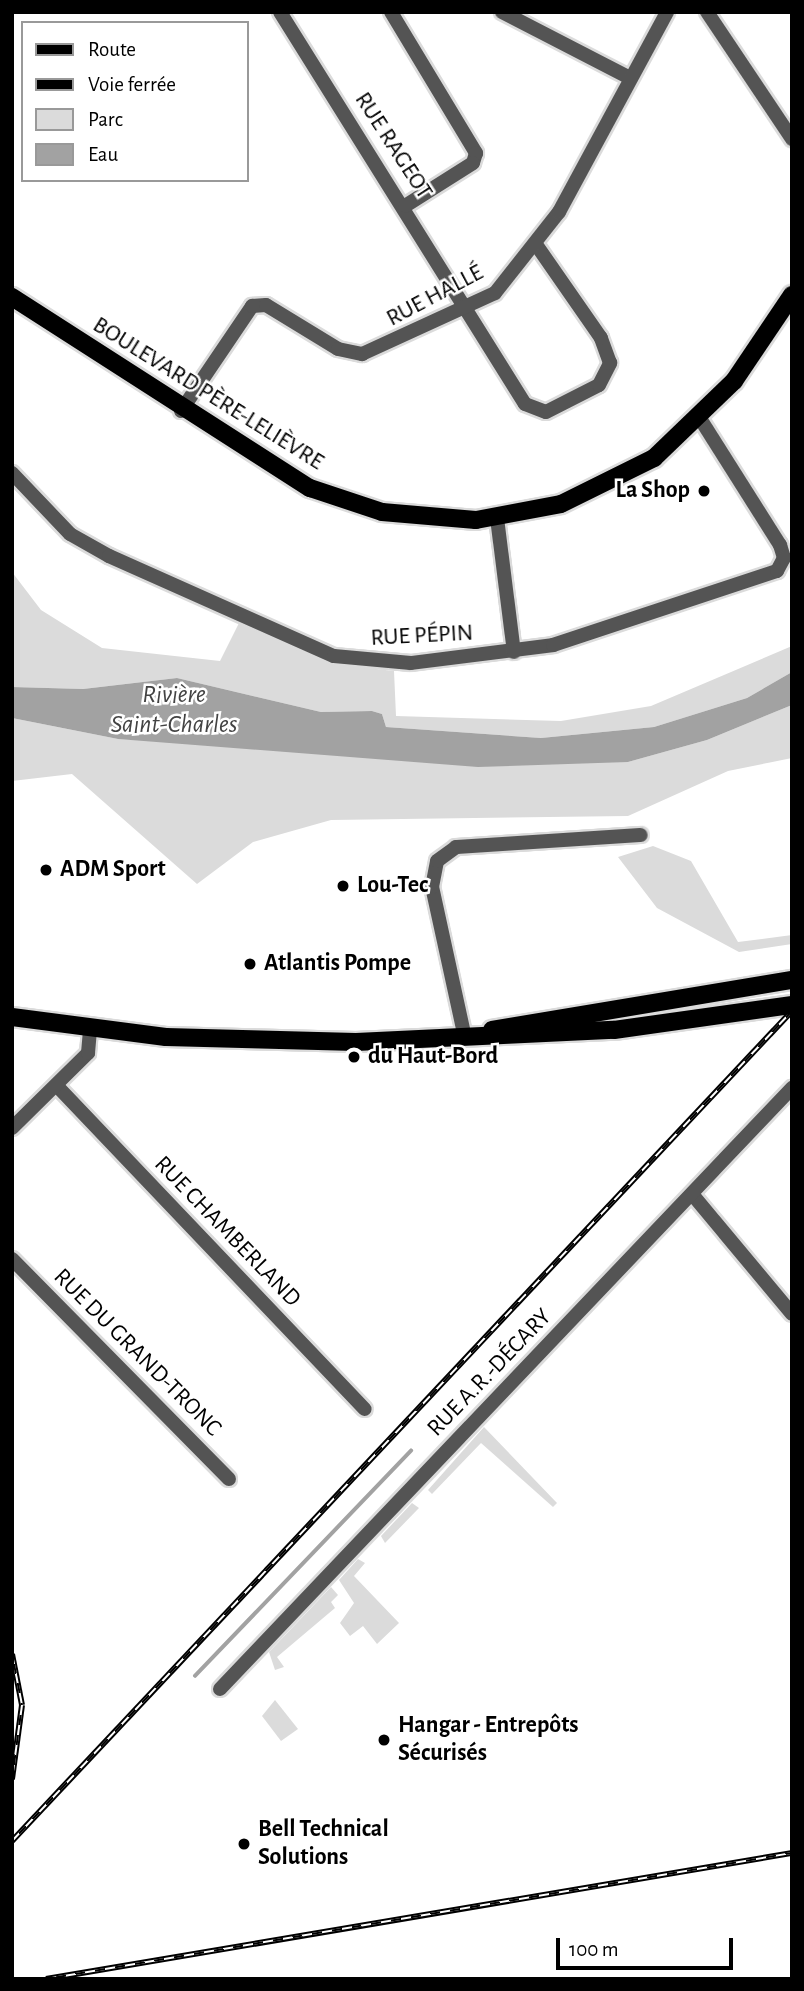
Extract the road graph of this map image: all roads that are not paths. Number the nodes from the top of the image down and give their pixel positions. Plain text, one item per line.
1 (280, 12) edge
2 (391, 12) edge
3 (502, 12) edge
4 (667, 12) edge
5 (707, 12) edge
6 (628, 76) junction
7 (792, 139) edge
8 (405, 206) junction
9 (537, 246) junction
10 (792, 295) edge
11 (15, 299) edge
12 (467, 305) junction
13 (181, 411) junction
14 (701, 419) junction
15 (12, 473) edge
16 (497, 518) junction
17 (514, 652) junction
18 (641, 835) dead end
19 (792, 980) edge
20 (792, 1005) edge
21 (12, 1017) edge
22 (90, 1030) junction
23 (466, 1038) junction
24 (57, 1086) junction
25 (792, 1088) edge
26 (12, 1128) edge
27 (692, 1194) junction
28 (12, 1259) edge
29 (792, 1314) edge
30 (365, 1409) dead end
31 (229, 1479) dead end
32 (220, 1689) dead end

1 - 8 street, RUE RAGEOT
2 - 8 street
3 - 6 street
4 - 6 street, RUE HALLÉ
5 - 7 street
6 - 9 street, RUE HALLÉ
8 - 12 street, RUE RAGEOT
9 - 12 street, RUE HALLÉ
9 - 12 street, RUE RAGEOT
10 - 14 main road, BOULEVARD PÈRE-LELIÈVRE
11 - 13 main road, BOULEVARD PÈRE-LELIÈVRE
12 - 13 street, RUE HALLÉ
13 - 16 main road, BOULEVARD PÈRE-LELIÈVRE
14 - 16 main road, BOULEVARD PÈRE-LELIÈVRE
14 - 17 street, RUE PÉPIN
15 - 17 street, RUE PÉPIN
16 - 17 street
18 - 23 street
19 - 23 main road
20 - 23 main road
21 - 22 main road
22 - 23 main road
22 - 24 street
24 - 26 street
24 - 30 street, RUE CHAMBERLAND
25 - 27 street, RUE A.R.-DÉCARY
27 - 29 street
27 - 32 street, RUE A.R.-DÉCARY
28 - 31 street, RUE DU GRAND-TRONC

